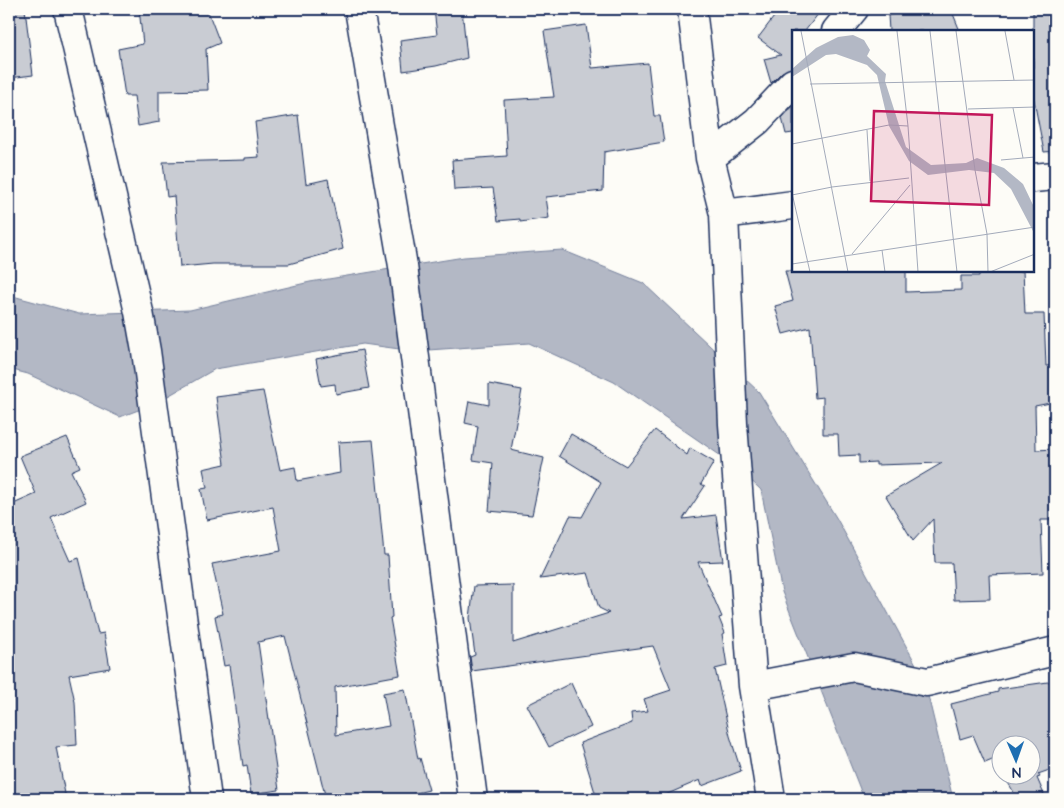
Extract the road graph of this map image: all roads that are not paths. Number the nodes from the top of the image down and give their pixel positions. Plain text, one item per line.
1 (68, 9) edge
2 (359, 9) edge
3 (692, 9) edge
4 (854, 9) edge
5 (837, 30) edge
6 (792, 84) edge
7 (710, 158) junction
8 (1055, 176) edge
9 (1034, 178) edge
10 (792, 205) edge
11 (724, 214) junction
12 (1055, 650) edge
13 (753, 686) junction
14 (207, 799) edge
15 (473, 799) edge
16 (771, 799) edge

1 - 14 street
2 - 15 street
3 - 7 street
4 - 5 street
6 - 7 street
7 - 11 street
8 - 9 street
10 - 11 street
11 - 13 street
12 - 13 street
13 - 16 street

